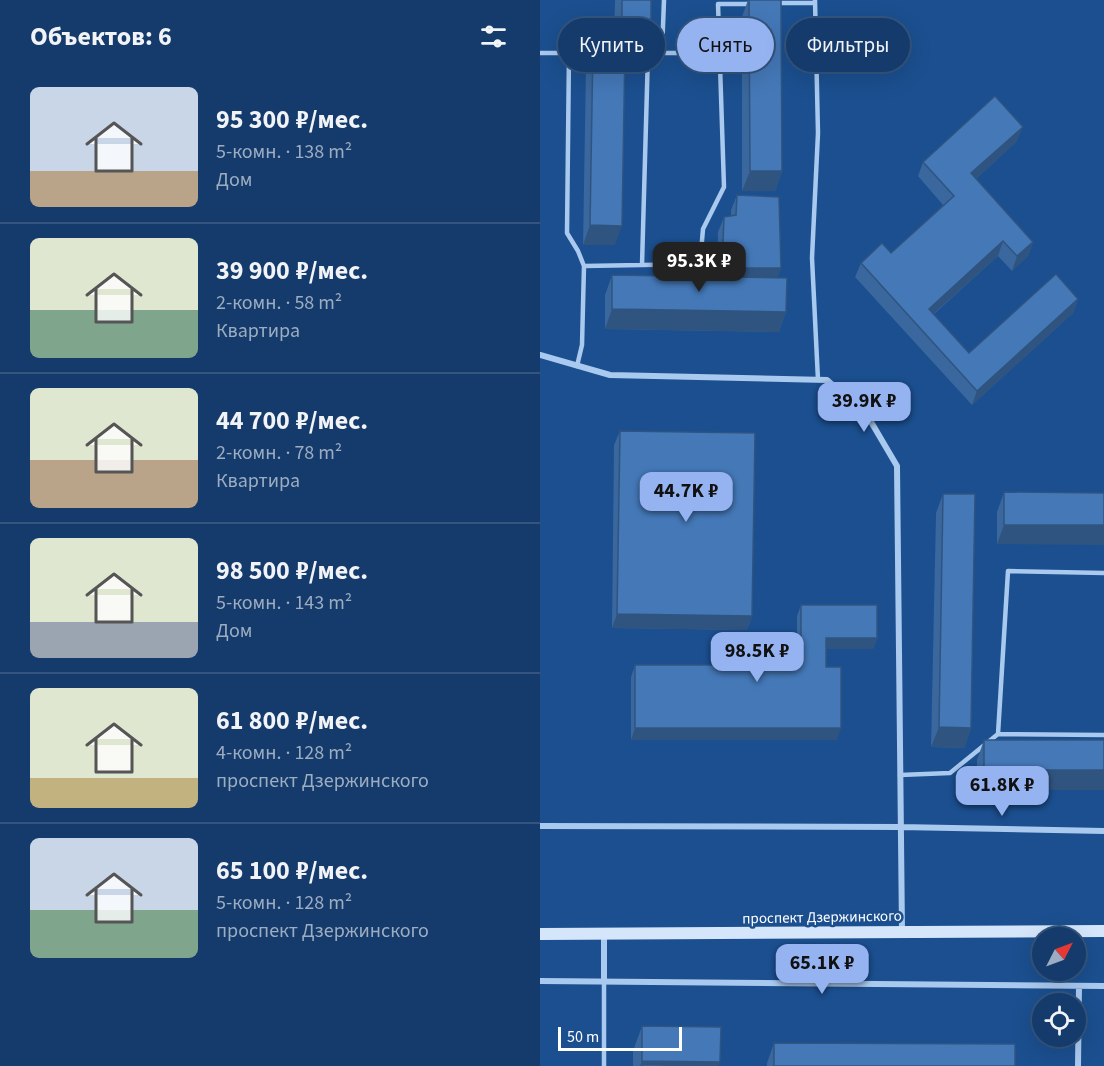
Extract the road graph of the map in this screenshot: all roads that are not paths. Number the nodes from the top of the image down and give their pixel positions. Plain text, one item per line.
1 (664, 0) edge
2 (815, 2) edge
3 (772, 3) edge
4 (761, 4) edge
5 (663, 18) edge
6 (719, 18) edge
7 (540, 53) edge
8 (558, 53) edge
9 (569, 72) edge
10 (647, 72) edge
11 (721, 72) edge
12 (584, 266) junction
13 (642, 266) junction
14 (540, 355) edge
15 (577, 366) junction
16 (818, 380) junction
17 (1104, 573) edge
18 (998, 734) junction
19 (1104, 735) edge
20 (900, 774) junction
21 (540, 826) edge
22 (900, 827) junction
23 (1104, 831) edge
24 (1104, 931) edge
25 (902, 932) junction
26 (540, 934) edge
27 (604, 934) junction
28 (540, 981) edge
29 (604, 981) junction
30 (1079, 986) junction
31 (1104, 986) edge
32 (604, 1066) edge
33 (1078, 1066) edge

1 - 5 lane
2 - 3 lane
2 - 16 lane
4 - 6 lane
7 - 8 lane
9 - 12 lane
10 - 13 lane
11 - 13 lane
12 - 13 lane
12 - 15 lane
14 - 15 street
15 - 16 street
16 - 20 street
17 - 18 lane
18 - 19 lane
18 - 20 lane
20 - 22 street
21 - 22 street
22 - 23 street
22 - 25 street
24 - 25 main road, проспект Дзержинского
25 - 27 main road, проспект Дзержинского
26 - 27 main road, проспект Дзержинского
27 - 29 street
28 - 29 street
29 - 30 street
29 - 32 lane
30 - 31 street
30 - 33 street

